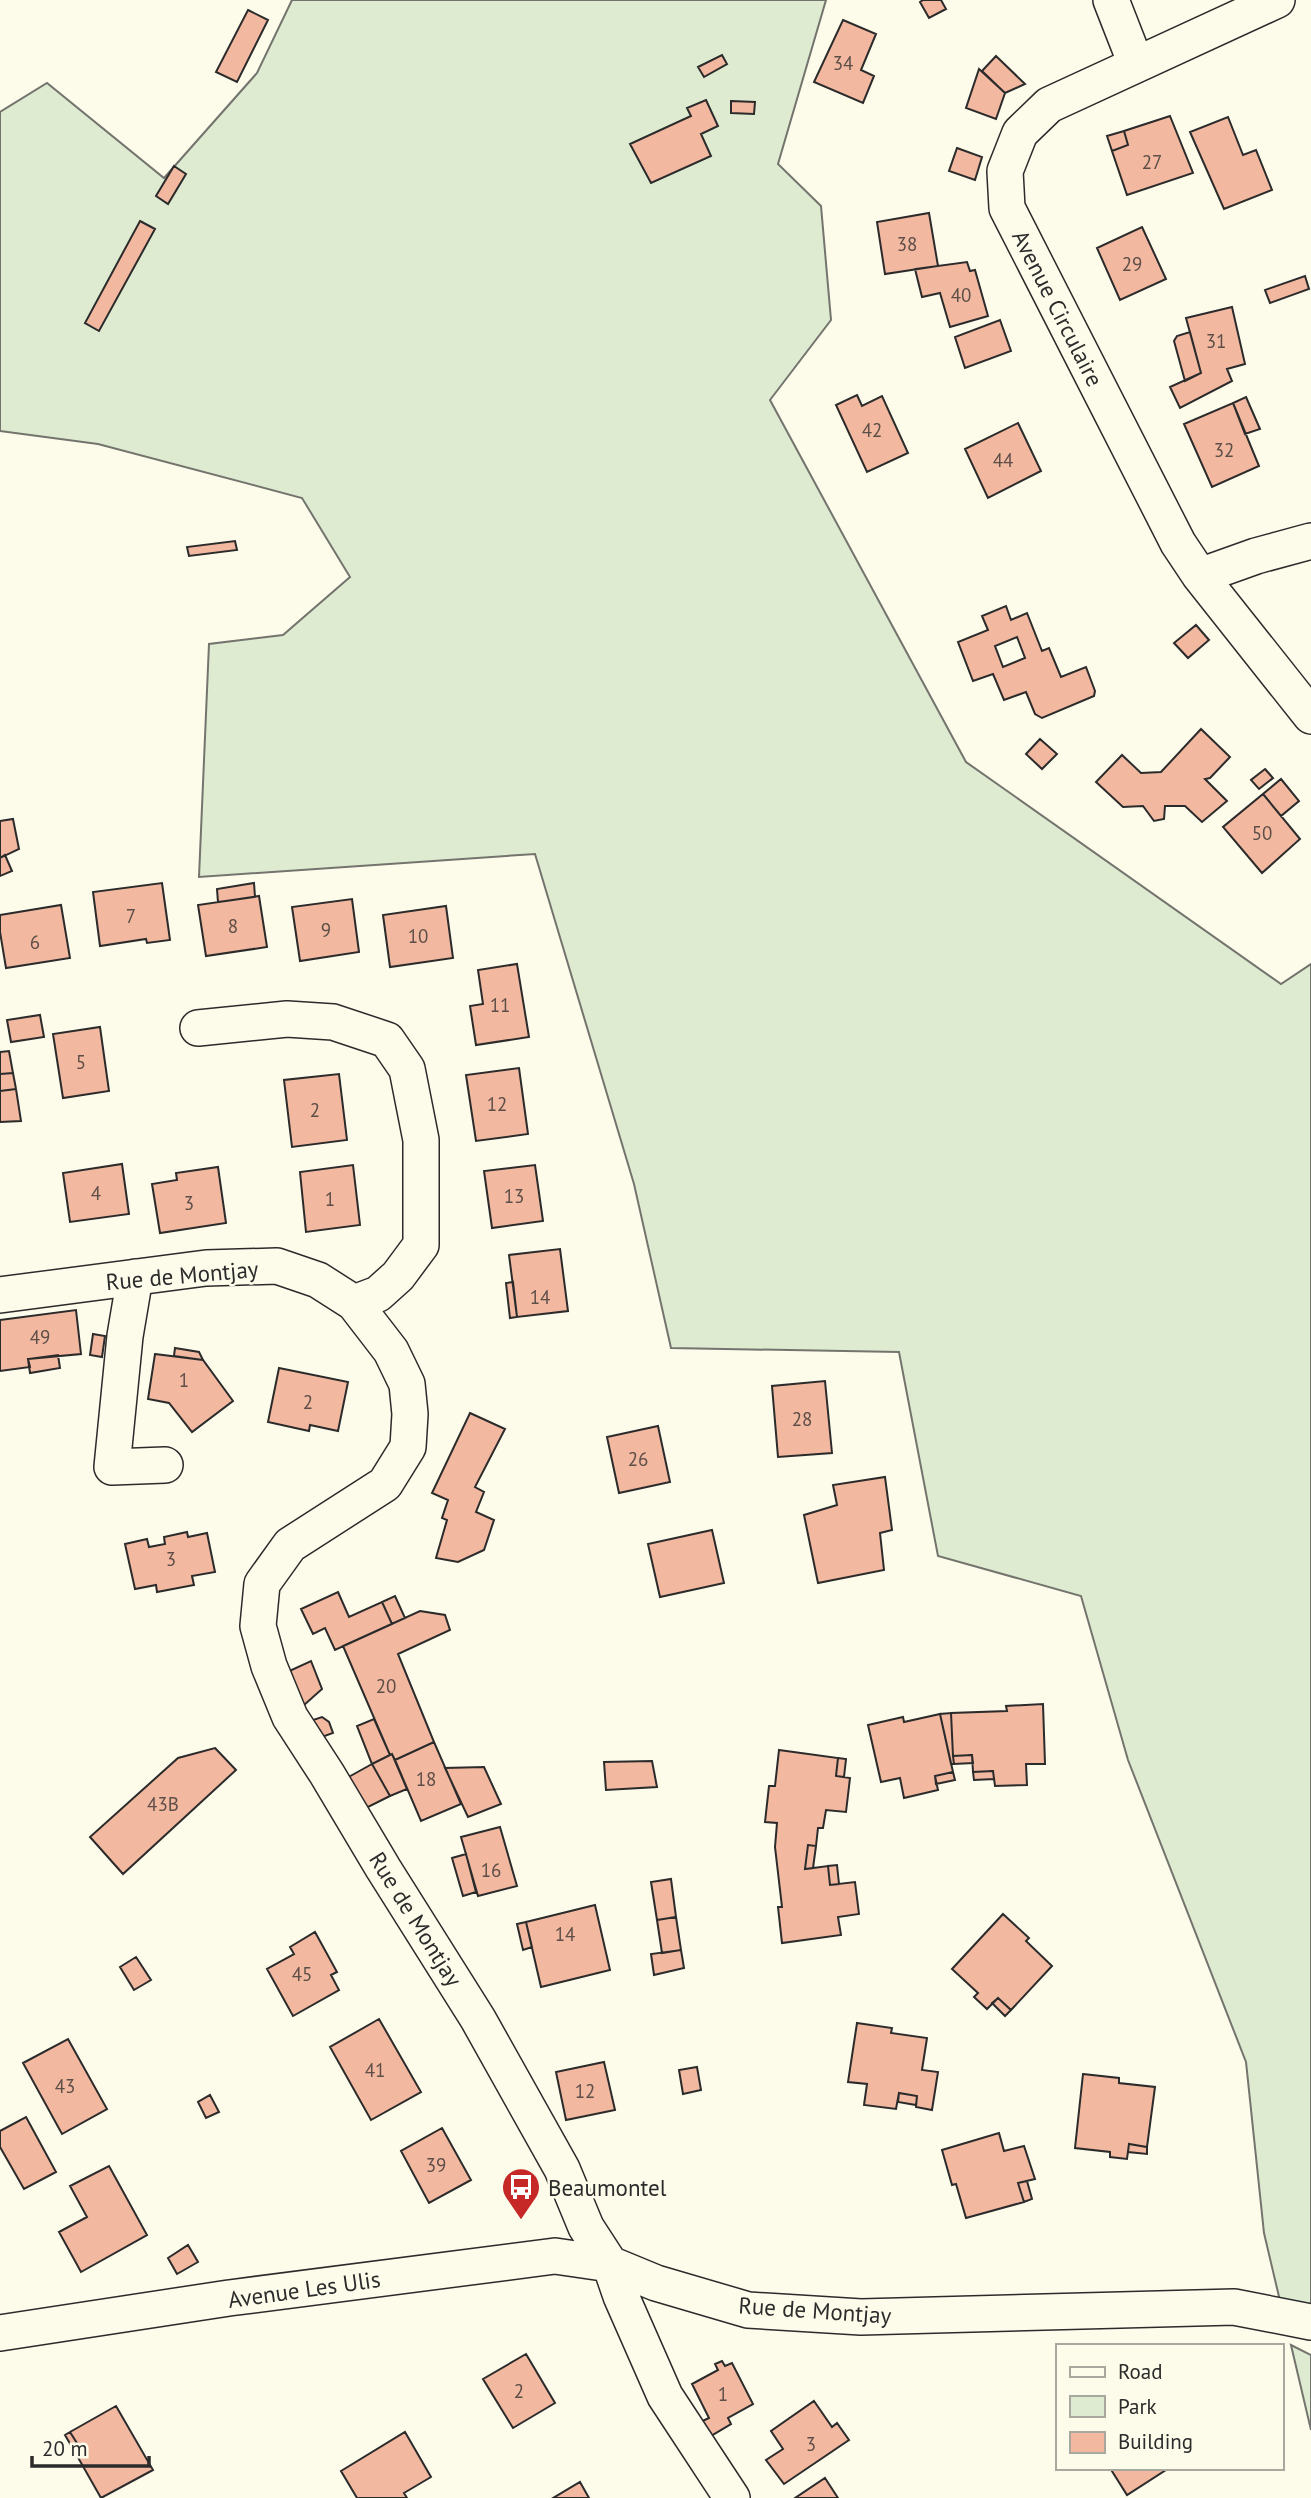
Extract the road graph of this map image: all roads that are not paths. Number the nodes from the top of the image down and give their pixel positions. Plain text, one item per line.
1 (1111, 0) edge
2 (1277, 0) edge
3 (1136, 64) junction
4 (1311, 541) edge
5 (1200, 576) junction
6 (1311, 716) edge
7 (198, 1028) dead end
8 (135, 1278) junction
9 (0, 1295) edge
10 (354, 1303) junction
11 (165, 1465) dead end
12 (610, 2264) junction
13 (1311, 2322) edge
14 (0, 2333) edge
15 (732, 2498) edge

1 - 3 street
2 - 3 street, Avenue Circulaire
3 - 5 street, Avenue Circulaire
4 - 5 street
5 - 6 street, Avenue Circulaire
7 - 10 street
8 - 9 street, Rue de Montjay
8 - 10 street, Rue de Montjay
8 - 11 street
10 - 12 street, Rue de Montjay
12 - 13 street, Rue de Montjay
12 - 14 street, Avenue Les Ulis
12 - 15 street

